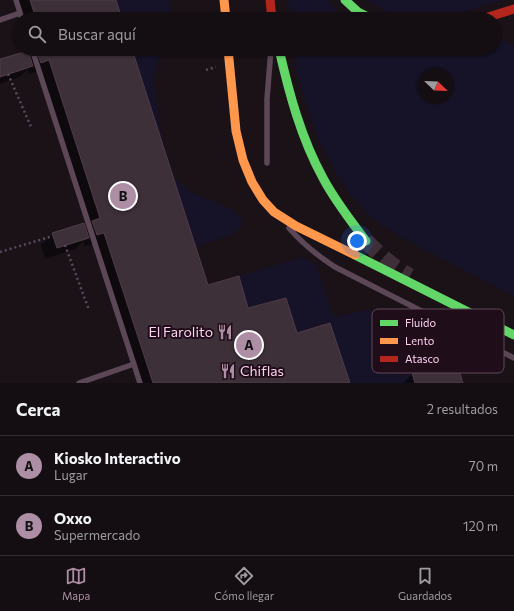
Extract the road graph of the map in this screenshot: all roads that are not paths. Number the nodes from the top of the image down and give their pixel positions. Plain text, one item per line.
1 (16, 0) edge
2 (224, 0) edge
3 (270, 0) edge
4 (345, 0) edge
5 (514, 9) edge
6 (20, 12) edge
7 (225, 12) edge
8 (271, 12) edge
9 (358, 12) edge
10 (502, 13) edge
11 (12, 18) edge
12 (0, 20) edge
13 (34, 56) edge
14 (229, 56) edge
15 (270, 56) edge
16 (280, 56) edge
17 (267, 163) dead end
18 (274, 212) junction
19 (366, 241) tunnel mouth
20 (418, 309) edge
21 (462, 309) edge
22 (504, 330) edge
23 (514, 335) edge
24 (504, 353) edge
25 (514, 358) edge
26 (134, 364) junction
27 (79, 383) edge
28 (140, 383) edge

1 - 6 lane
2 - 7 main road
3 - 8 main road
4 - 9 main road
5 - 10 main road
11 - 12 lane
13 - 26 lane
14 - 18 main road, bridge
15 - 17 lane
16 - 19 main road
18 - 20 lane, bridge
18 - 21 main road, bridge
22 - 23 main road, bridge
24 - 25 lane, bridge
26 - 27 lane
26 - 28 lane

